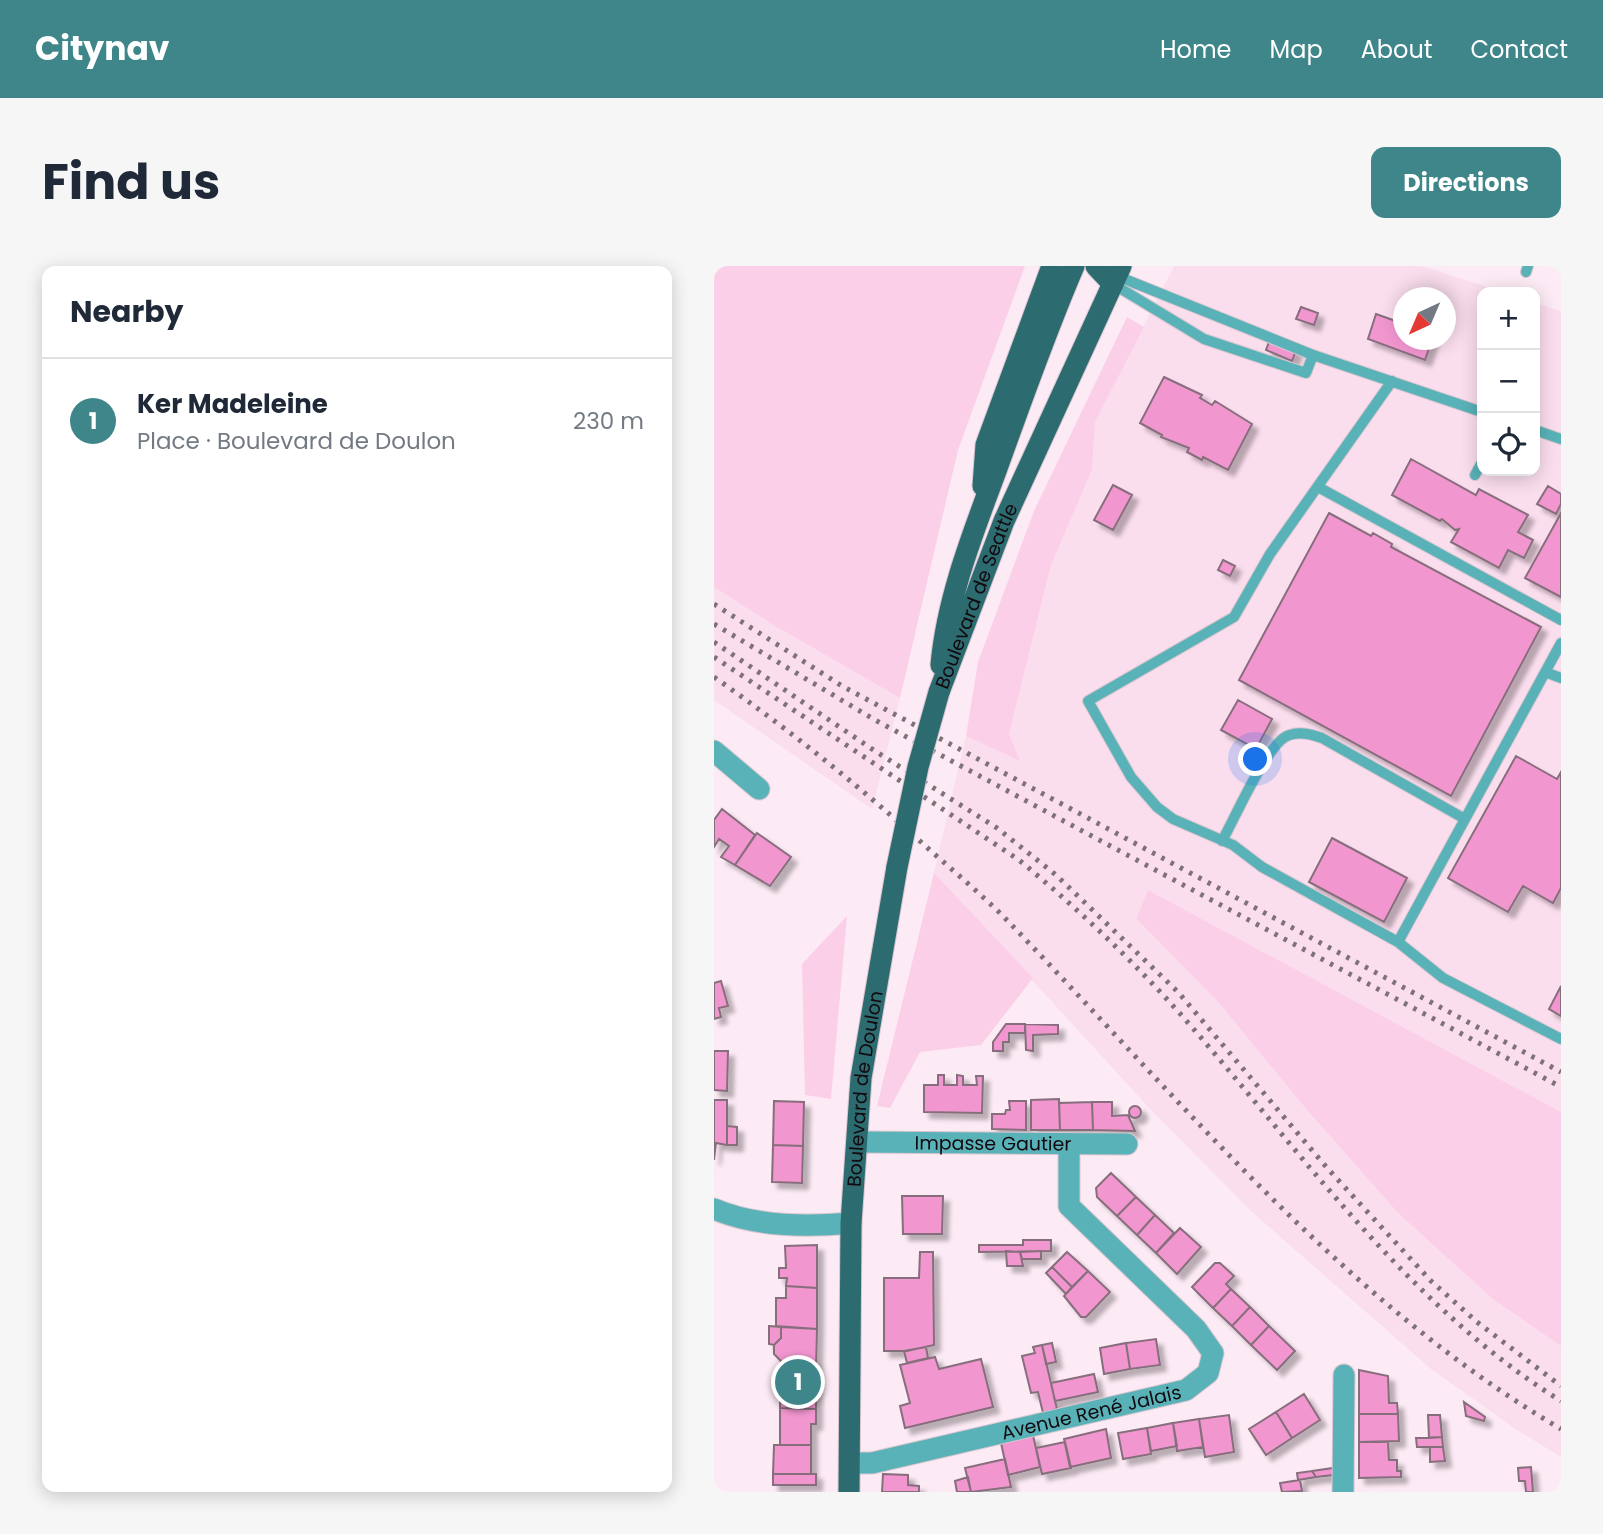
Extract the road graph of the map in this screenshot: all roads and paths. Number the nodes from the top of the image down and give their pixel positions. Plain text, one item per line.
1 (1052, 266) edge
2 (1074, 266) edge
3 (1096, 266) edge
4 (1117, 275) edge
5 (1312, 355) junction
6 (1392, 381) junction
7 (1477, 409) edge
8 (1540, 432) edge
9 (1561, 439) edge
10 (1477, 471) edge
11 (1475, 475) dead end
12 (1318, 487) junction
13 (982, 510) junction
14 (1561, 620) edge
15 (1561, 643) edge
16 (1545, 672) junction
17 (1561, 678) edge
18 (939, 692) junction
19 (714, 751) edge
20 (760, 789) dead end
21 (1465, 819) junction
22 (1222, 841) junction
23 (1398, 942) junction
24 (1561, 1040) edge
25 (858, 1142) junction
26 (1069, 1144) junction
27 (1127, 1144) dead end
28 (714, 1209) edge
29 (851, 1223) junction
30 (1344, 1375) dead end
31 (850, 1463) junction
32 (849, 1492) edge
33 (1343, 1492) edge

1 - 13 main road
2 - 13 main road, Boulevard de Seattle
3 - 4 main road
4 - 5 lane
4 - 5 lane
4 - 18 main road, Boulevard de Seattle
5 - 6 lane
6 - 7 lane
6 - 12 lane
8 - 9 lane
10 - 11 lane
12 - 14 lane
12 - 22 lane
13 - 18 main road, Boulevard de Seattle
15 - 16 lane
16 - 17 lane
16 - 21 lane
18 - 25 main road, Boulevard de Doulon, bridge
19 - 20 street
21 - 22 lane
21 - 23 lane
22 - 23 lane
23 - 24 lane
25 - 26 street, Impasse Gautier
25 - 29 main road, Boulevard de Doulon
26 - 27 street, Impasse Gautier
26 - 31 street, Avenue René Jalais
28 - 29 street
29 - 31 main road, Boulevard de Doulon
30 - 33 street
31 - 32 main road, Boulevard de Doulon

